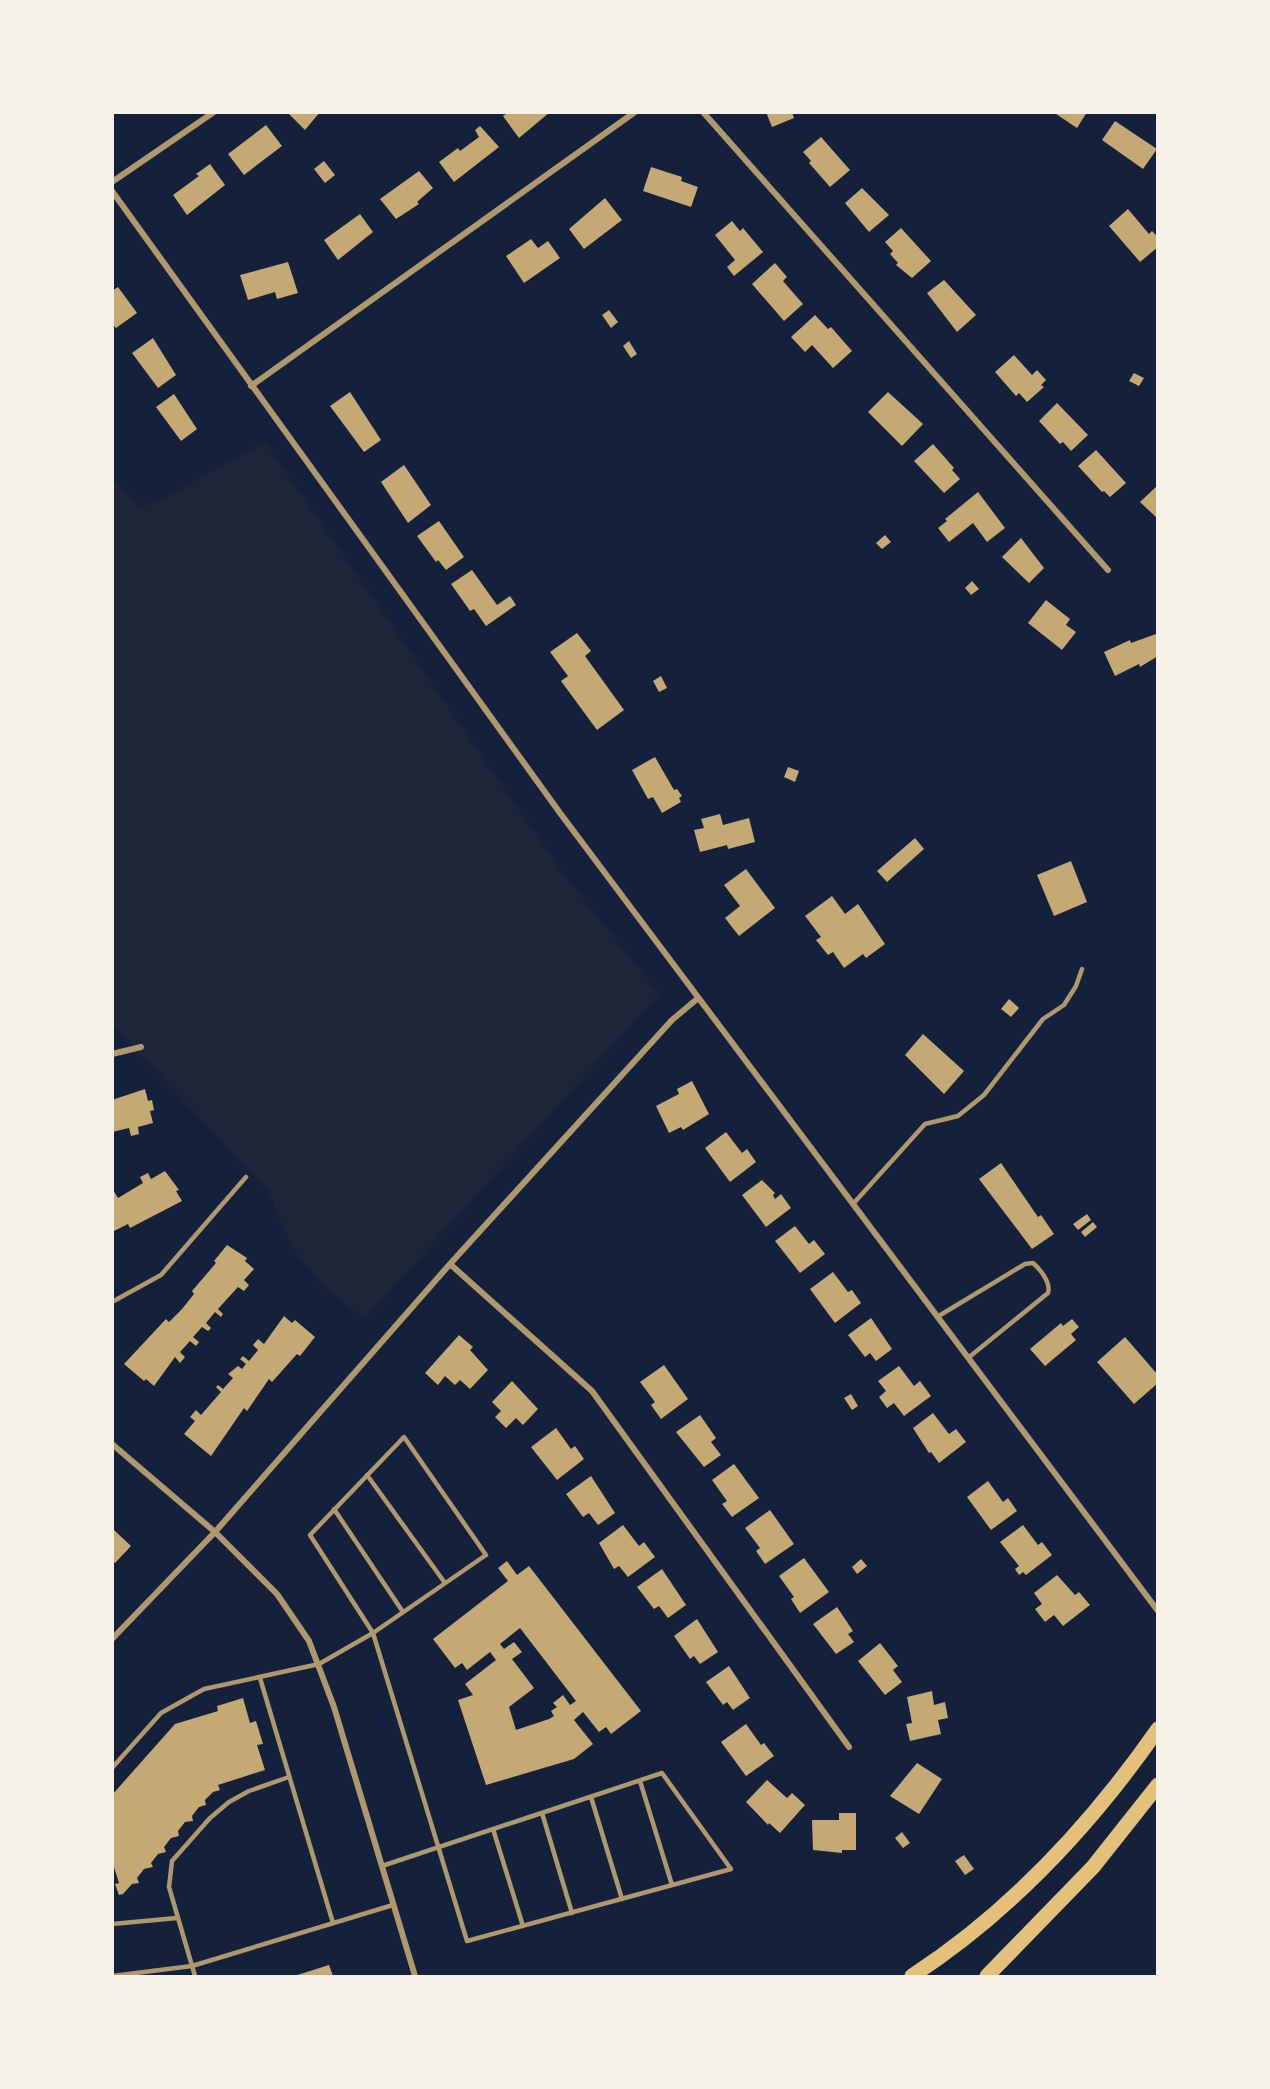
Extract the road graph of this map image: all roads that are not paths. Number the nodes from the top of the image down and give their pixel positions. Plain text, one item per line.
1 (214, 112) edge
2 (635, 112) edge
3 (703, 112) edge
4 (112, 182) edge
5 (112, 191) edge
6 (251, 386) junction
7 (1108, 570) dead end
8 (1082, 969) dead end
9 (697, 999) junction
10 (141, 1047) dead end
11 (112, 1054) edge
12 (246, 1177) dead end
13 (853, 1204) junction
14 (450, 1264) junction
15 (112, 1302) edge
16 (937, 1317) junction
17 (968, 1358) junction
18 (112, 1444) edge
19 (367, 1475) junction
20 (334, 1509) junction
21 (215, 1532) junction
22 (445, 1583) junction
23 (1158, 1611) edge
24 (403, 1612) junction
25 (373, 1633) junction
26 (112, 1639) edge
27 (319, 1664) junction
28 (260, 1678) junction
29 (1158, 1729) edge
30 (849, 1747) dead end
31 (112, 1768) edge
32 (290, 1777) junction
33 (640, 1780) junction
34 (1158, 1785) edge
35 (591, 1797) junction
36 (542, 1813) junction
37 (494, 1829) junction
38 (439, 1847) junction
39 (382, 1866) junction
40 (672, 1886) junction
41 (622, 1899) junction
42 (393, 1905) junction
43 (572, 1912) junction
44 (177, 1918) junction
45 (333, 1923) junction
46 (112, 1924) edge
47 (523, 1926) junction
48 (192, 1966) junction
49 (112, 1976) edge
50 (195, 1977) edge
51 (415, 1977) edge
52 (912, 1977) edge
53 (987, 1977) edge

1 - 4 street
2 - 6 street
3 - 7 street
5 - 6 street
6 - 9 street
8 - 13 lane
9 - 13 street
9 - 14 street
10 - 11 street
12 - 15 lane
13 - 16 street
14 - 21 street
14 - 30 street
16 - 17 street
16 - 17 lane
17 - 23 street
18 - 21 street
19 - 20 lane
19 - 22 lane
19 - 22 lane
20 - 24 lane
20 - 25 lane
21 - 26 street
21 - 27 street
22 - 24 lane
24 - 25 lane
25 - 27 lane
25 - 38 lane
27 - 28 lane
27 - 39 street
28 - 31 lane
28 - 32 lane
29 - 52 main road
32 - 44 lane
32 - 45 lane
33 - 35 lane
33 - 40 lane
33 - 40 lane
34 - 53 main road
35 - 36 lane
35 - 41 lane
36 - 37 lane
36 - 43 lane
37 - 38 lane
37 - 47 lane
38 - 39 lane
38 - 47 lane
39 - 42 street
40 - 41 lane
41 - 43 lane
42 - 45 lane
42 - 51 street
43 - 47 lane
44 - 46 lane
44 - 48 lane
45 - 48 lane
48 - 49 lane
48 - 50 lane

